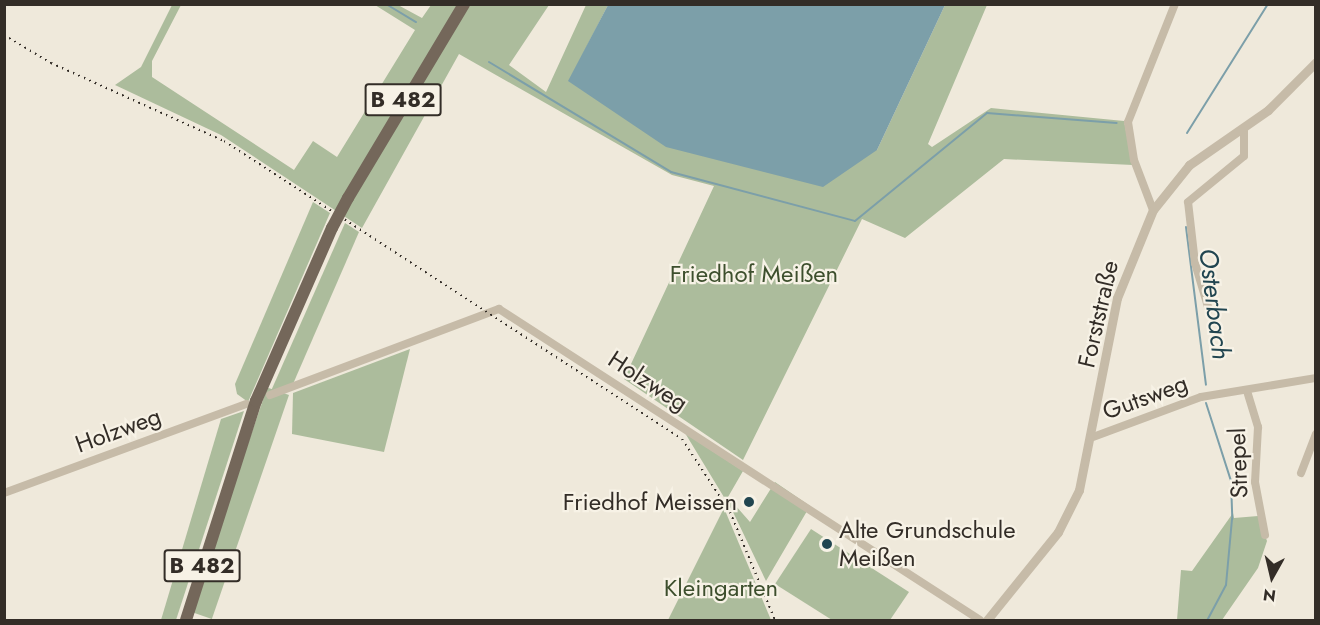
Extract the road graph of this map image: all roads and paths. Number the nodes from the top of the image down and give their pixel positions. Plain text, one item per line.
1 (464, 4) edge
2 (1175, 4) edge
3 (1316, 62) edge
4 (1244, 128) junction
5 (1153, 210) junction
6 (1209, 310) dead end
7 (1316, 378) edge
8 (1247, 391) junction
9 (270, 395) dead end
10 (246, 404) dead end
11 (1316, 434) edge
12 (1093, 436) junction
13 (1301, 473) dead end
14 (4, 494) edge
15 (1264, 535) dead end
16 (186, 621) edge
17 (980, 621) edge
18 (987, 621) edge

1 - 16 main road, B 482, bridge
2 - 5 street
3 - 4 street, Forststraße
4 - 5 street, Forststraße
4 - 6 street
5 - 12 street, Forststraße
7 - 8 street, Gutsweg
8 - 12 street, Gutsweg
8 - 15 street, Strepel
9 - 17 street, Holzweg
10 - 14 street, Holzweg
11 - 13 street
12 - 18 street, Forststraße

